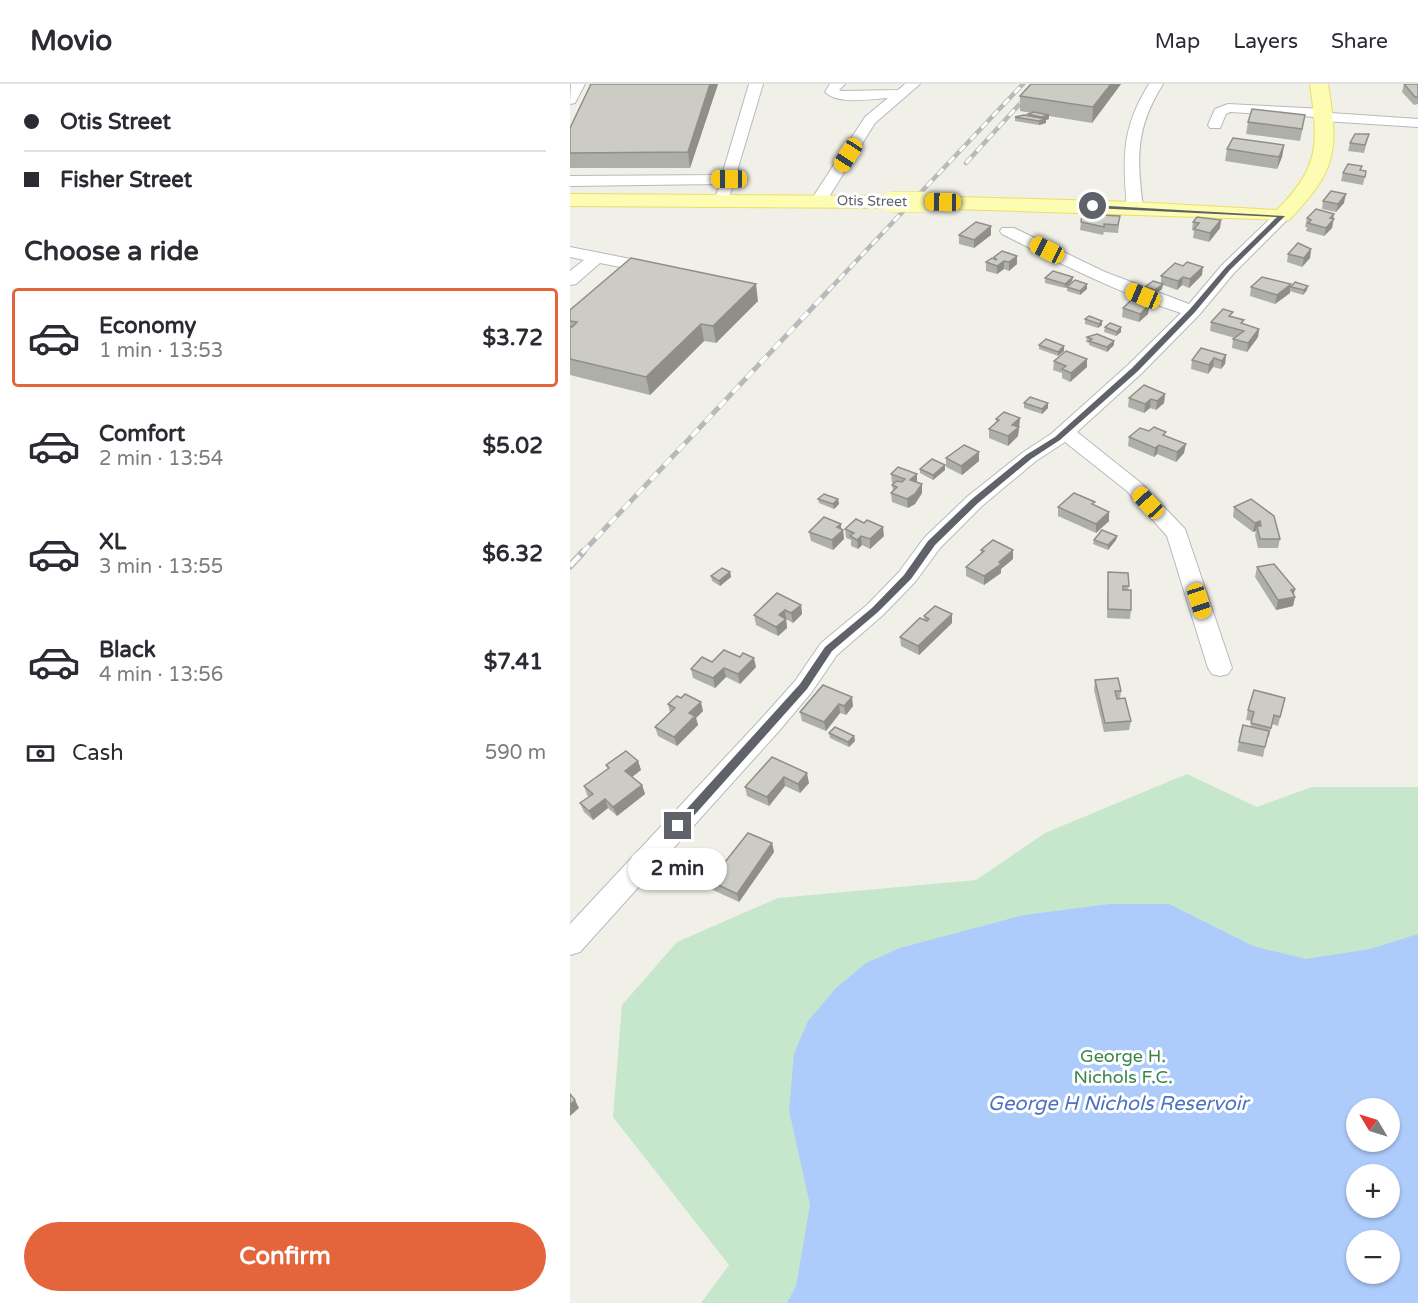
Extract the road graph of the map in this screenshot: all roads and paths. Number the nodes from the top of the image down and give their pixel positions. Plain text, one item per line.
1 (578, 84) edge
2 (756, 84) edge
3 (838, 84) edge
4 (913, 84) edge
5 (1156, 84) edge
6 (1319, 84) edge
7 (901, 94) junction
8 (570, 100) edge
9 (1324, 115) junction
10 (1418, 123) edge
11 (1215, 125) dead end
12 (729, 179) junction
13 (570, 181) edge
14 (570, 200) edge
15 (723, 200) junction
16 (819, 200) junction
17 (1135, 208) junction
18 (1282, 216) junction
19 (1008, 231) dead end
20 (570, 252) edge
21 (597, 257) junction
22 (677, 273) edge
23 (570, 280) edge
24 (1192, 311) junction
25 (1065, 432) junction
26 (1220, 668) dead end
27 (570, 943) edge

1 - 8 street
2 - 12 street
3 - 7 street
4 - 7 street
5 - 17 street
6 - 9 main road
7 - 16 street
9 - 10 street
9 - 11 street
9 - 18 main road
12 - 13 street
12 - 15 street
14 - 15 main road, Otis Street
15 - 16 main road, Otis Street
16 - 17 main road, Otis Street, bridge
17 - 18 main road, Otis Street
18 - 24 street
19 - 24 street
20 - 21 street
21 - 22 street
21 - 23 street
24 - 25 street
25 - 26 street
25 - 27 street

